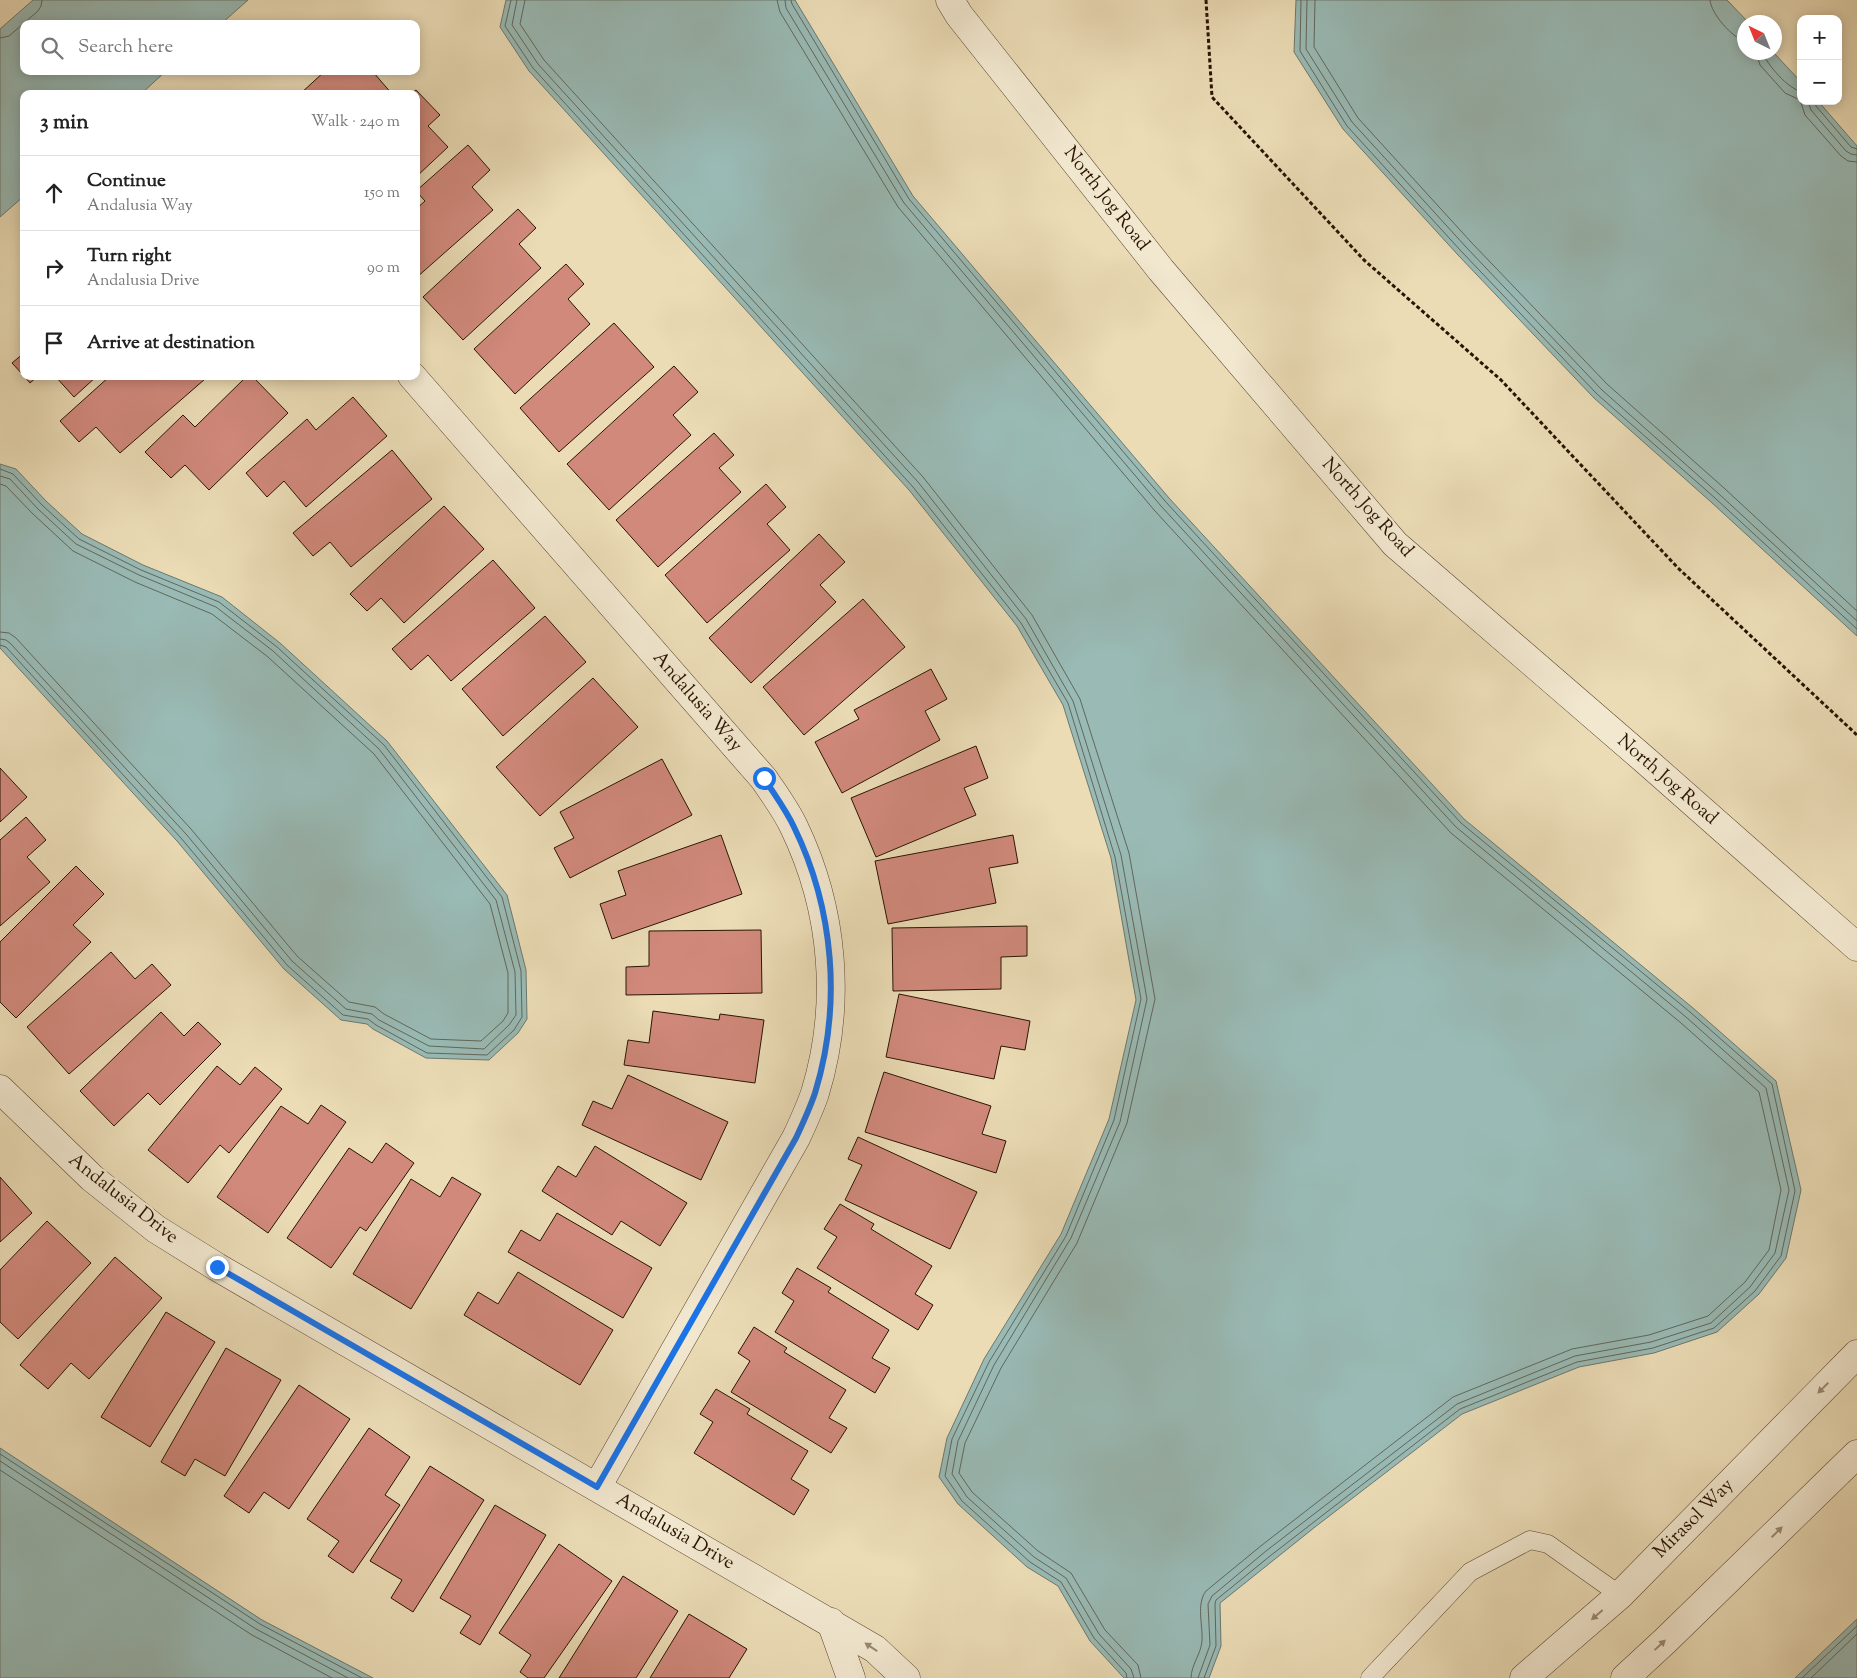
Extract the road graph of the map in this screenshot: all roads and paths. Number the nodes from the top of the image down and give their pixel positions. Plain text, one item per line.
1 (950, 0) edge
2 (1206, 0) edge
3 (416, 380) edge
4 (1857, 735) edge
5 (1857, 947) edge
6 (0, 1089) edge
7 (1857, 1354) edge
8 (1857, 1454) edge
9 (597, 1487) junction
10 (1620, 1595) junction
11 (831, 1622) junction
12 (852, 1678) edge
13 (906, 1678) edge
14 (1370, 1678) edge
15 (1524, 1678) edge
16 (1624, 1678) edge

1 - 5 street, North Jog Road
2 - 4 path
3 - 9 street, Andalusia Way
6 - 9 street, Andalusia Drive
7 -> 10 street, Mirasol Way
16 -> 8 street
9 - 11 street, Andalusia Drive
10 - 14 lane
10 -> 15 street, Mirasol Way
11 - 12 street
13 -> 11 street, Andalusia Drive

